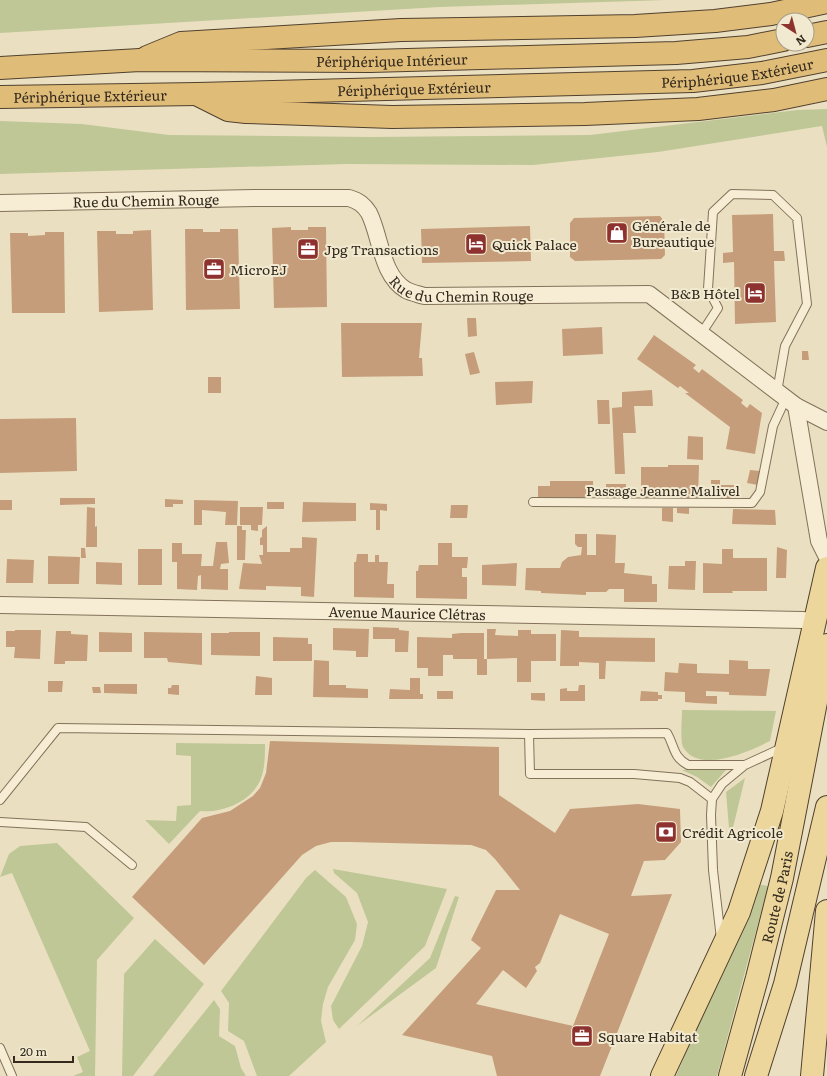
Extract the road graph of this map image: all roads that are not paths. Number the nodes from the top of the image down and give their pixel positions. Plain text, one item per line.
1 (827, 2) edge
2 (827, 32) edge
3 (815, 34) edge
4 (775, 41) edge
5 (140, 60) junction
6 (827, 60) edge
7 (0, 68) edge
8 (822, 92) edge
9 (197, 94) junction
10 (0, 98) edge
11 (0, 203) edge
12 (701, 334) junction
13 (786, 399) junction
14 (827, 422) edge
15 (533, 502) dead end
16 (827, 557) edge
17 (827, 568) edge
18 (0, 605) edge
19 (814, 623) junction
20 (827, 645) edge
21 (529, 734) junction
22 (786, 746) junction
23 (745, 765) junction
24 (712, 799) junction
25 (0, 800) edge
26 (827, 807) edge
27 (0, 822) edge
28 (132, 865) dead end
29 (827, 911) edge
30 (723, 947) junction
31 (0, 1048) edge
32 (12, 1076) edge
33 (662, 1076) edge
34 (730, 1076) edge
35 (756, 1076) edge
36 (812, 1076) edge

1 - 5 highway
2 - 3 highway
4 - 5 highway, Périphérique Intérieur
5 - 7 highway, Périphérique Intérieur
6 - 9 highway, Périphérique Extérieur
8 - 9 highway
9 - 10 highway, Périphérique Extérieur
11 - 12 street, Rue du Chemin Rouge
12 - 13 street, Rue du Chemin Rouge
12 - 13 lane
13 - 14 street, Rue du Chemin Rouge
13 - 15 lane, Passage Jeanne Malivel
13 - 16 street
17 - 19 main road
18 - 19 street, Avenue Maurice Clétras
19 - 22 main road
20 - 34 main road, Route de Paris
21 - 23 lane
21 - 24 lane
21 - 25 lane
22 - 23 lane
22 - 30 main road
23 - 24 lane
24 - 30 lane
26 - 35 main road, Route de Paris
27 - 28 lane
29 - 36 main road
30 - 33 main road
31 - 32 lane

